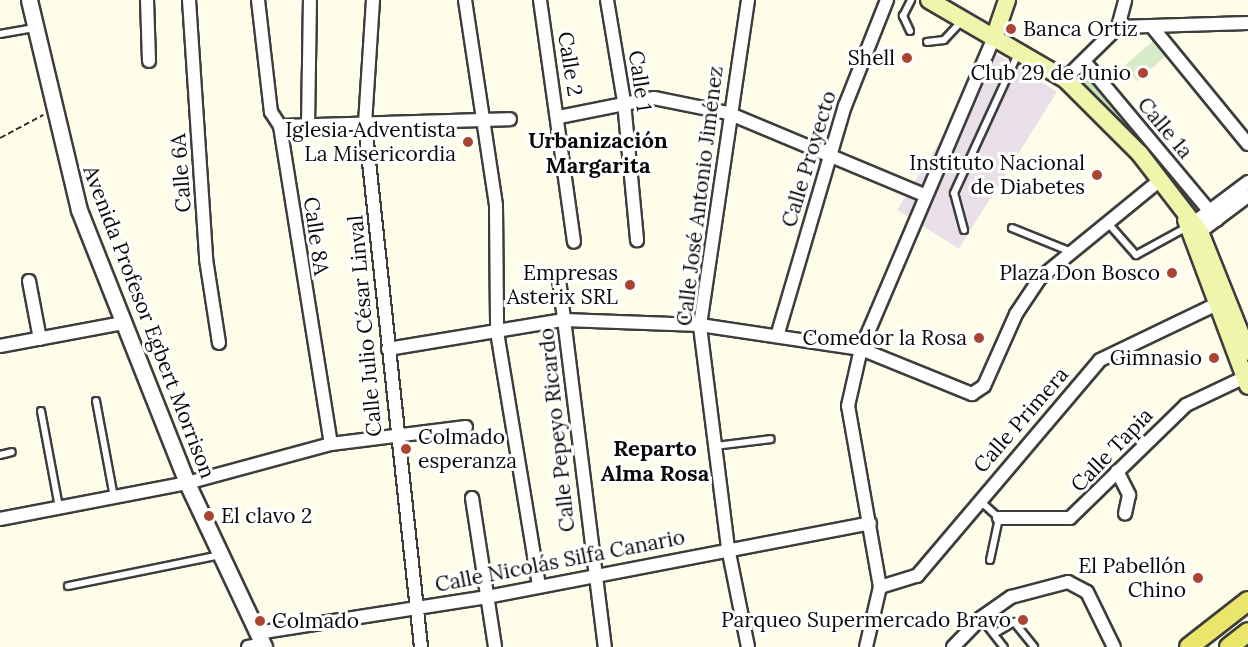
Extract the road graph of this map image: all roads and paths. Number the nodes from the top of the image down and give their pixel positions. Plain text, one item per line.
1 (29, 0) edge
2 (147, 0) edge
3 (189, 0) edge
4 (258, 0) edge
5 (310, 0) edge
6 (373, 0) edge
7 (465, 0) edge
8 (540, 0) edge
9 (607, 0) edge
10 (748, 0) edge
11 (887, 0) edge
12 (911, 0) edge
13 (929, 0) edge
14 (1007, 0) edge
15 (1125, 0) edge
16 (964, 18) junction
17 (1247, 24) edge
18 (1118, 27) junction
19 (35, 28) junction
20 (1153, 28) junction
21 (910, 31) dead end
22 (0, 34) edge
23 (995, 35) junction
24 (927, 42) dead end
25 (1020, 51) junction
26 (1084, 61) junction
27 (150, 62) dead end
28 (1065, 79) junction
29 (624, 102) junction
30 (54, 108) junction
31 (728, 113) junction
32 (559, 117) junction
33 (510, 119) dead end
34 (484, 123) junction
35 (365, 124) junction
36 (280, 126) junction
37 (308, 126) junction
38 (0, 138) edge
39 (1248, 144) edge
40 (829, 155) junction
41 (1159, 181) junction
42 (1248, 182) edge
43 (924, 195) junction
44 (1248, 196) edge
45 (1213, 216) junction
46 (1107, 222) junction
47 (1191, 224) junction
48 (1012, 228) dead end
49 (964, 230) dead end
50 (638, 240) dead end
51 (574, 242) dead end
52 (1069, 251) junction
53 (559, 279) dead end
54 (29, 281) dead end
55 (1215, 305) junction
56 (564, 320) junction
57 (123, 323) junction
58 (700, 325) junction
59 (497, 332) junction
60 (777, 333) junction
61 (40, 339) junction
62 (219, 343) dead end
63 (0, 346) edge
64 (388, 349) junction
65 (861, 349) junction
66 (1248, 352) edge
67 (1246, 382) edge
68 (96, 402) dead end
69 (41, 411) dead end
70 (466, 427) dead end
71 (394, 436) junction
72 (771, 439) dead end
73 (331, 444) junction
74 (715, 446) junction
75 (12, 452) dead end
76 (0, 455) edge
77 (1118, 471) junction
78 (187, 483) junction
79 (114, 497) junction
80 (472, 498) dead end
81 (978, 500) junction
82 (59, 507) junction
83 (1125, 514) dead end
84 (999, 518) junction
85 (0, 519) edge
86 (870, 523) junction
87 (728, 548) junction
88 (221, 555) junction
89 (990, 560) dead end
90 (592, 573) junction
91 (68, 586) dead end
92 (539, 586) junction
93 (880, 587) junction
94 (1248, 590) edge
95 (488, 597) junction
96 (1241, 606) edge
97 (416, 608) junction
98 (981, 618) junction
99 (994, 634) junction
100 (258, 643) edge
101 (421, 647) edge
102 (495, 647) edge
103 (605, 647) edge
104 (748, 647) edge
105 (866, 647) edge
106 (953, 647) edge
107 (1004, 647) edge
108 (1034, 647) edge
109 (1114, 647) edge
110 (1188, 647) edge

1 - 19 street, Avenida Profesor Egbert Morrison
2 - 27 street
3 - 62 street, Calle 6A
4 - 36 street, Calle 8A
5 - 37 street
6 - 35 street, Calle Julio César Linval
7 - 34 street
8 - 32 street, Calle 2
9 - 29 street, Calle 1
10 - 31 street, Calle José Antonio Jiménez
11 - 40 street, Calle Proyecto
12 - 21 lane
13 - 16 main road
14 - 23 main road
15 - 18 street
16 - 23 main road
16 - 24 lane
17 - 20 street
18 - 20 street
18 - 26 street
19 - 22 lane
19 - 30 street, Avenida Profesor Egbert Morrison
20 - 39 street
23 - 25 main road
23 - 43 street
25 - 28 main road
25 - 49 lane
26 - 28 street
26 - 45 street, Calle 1a
28 - 41 main road
29 - 31 street
29 - 32 street
29 - 50 street, Calle 1
30 - 38 path
30 - 57 street, Avenida Profesor Egbert Morrison
31 - 40 street
31 - 58 street, Calle José Antonio Jiménez
32 - 51 street, Calle 2
33 - 34 street
34 - 35 street
34 - 59 street
35 - 37 street
35 - 64 street, Calle Julio César Linval
36 - 37 street
36 - 73 street, Calle 8A
40 - 43 street
40 - 60 street, Calle Proyecto
41 - 46 street
41 - 47 main road
42 - 45 street
43 - 65 street
44 - 45 street
45 - 47 street
46 - 47 lane
46 - 52 street
47 - 55 main road
47 - 66 main road
48 - 52 lane
52 - 65 street
53 - 56 street, Calle Pepeyo Ricardo
54 - 61 street
55 - 67 main road
55 - 81 street, Calle Primera
56 - 58 street
56 - 59 street
56 - 90 street, Calle Pepeyo Ricardo
57 - 61 street
57 - 78 street, Avenida Profesor Egbert Morrison
58 - 60 street
58 - 74 street, Calle José Antonio Jiménez
59 - 64 street
59 - 92 street
60 - 65 street
61 - 63 street
64 - 71 street, Calle Julio César Linval
65 - 86 street
67 - 77 street, Calle Tapia
68 - 79 lane
69 - 82 lane
70 - 71 street
71 - 73 street
71 - 97 street, Calle Julio César Linval
72 - 74 lane
73 - 78 street
74 - 87 street, Calle José Antonio Jiménez
75 - 76 lane
77 - 83 street
77 - 84 street, Calle Tapia
78 - 79 street
78 - 88 street, Avenida Profesor Egbert Morrison
79 - 82 street
80 - 95 street
81 - 84 lane
81 - 93 street, Calle Primera
82 - 85 street
84 - 89 lane
86 - 87 street, Calle Nicolás Silfa Canario
86 - 93 street
87 - 90 street, Calle Nicolás Silfa Canario
87 - 104 street, Calle José Antonio Jiménez
88 - 91 lane
88 - 100 street, Avenida Profesor Egbert Morrison
90 - 92 street, Calle Nicolás Silfa Canario
90 - 103 street, Calle Pepeyo Ricardo
92 - 95 street, Calle Nicolás Silfa Canario
93 - 105 street
94 - 96 main road
95 - 97 street, Calle Nicolás Silfa Canario
95 - 102 street
96 - 110 main road
97 - 100 street, Calle Nicolás Silfa Canario
97 - 101 street, Calle Julio César Linval
98 - 99 lane
98 - 106 street
98 - 109 street
99 - 107 lane
99 - 108 lane

